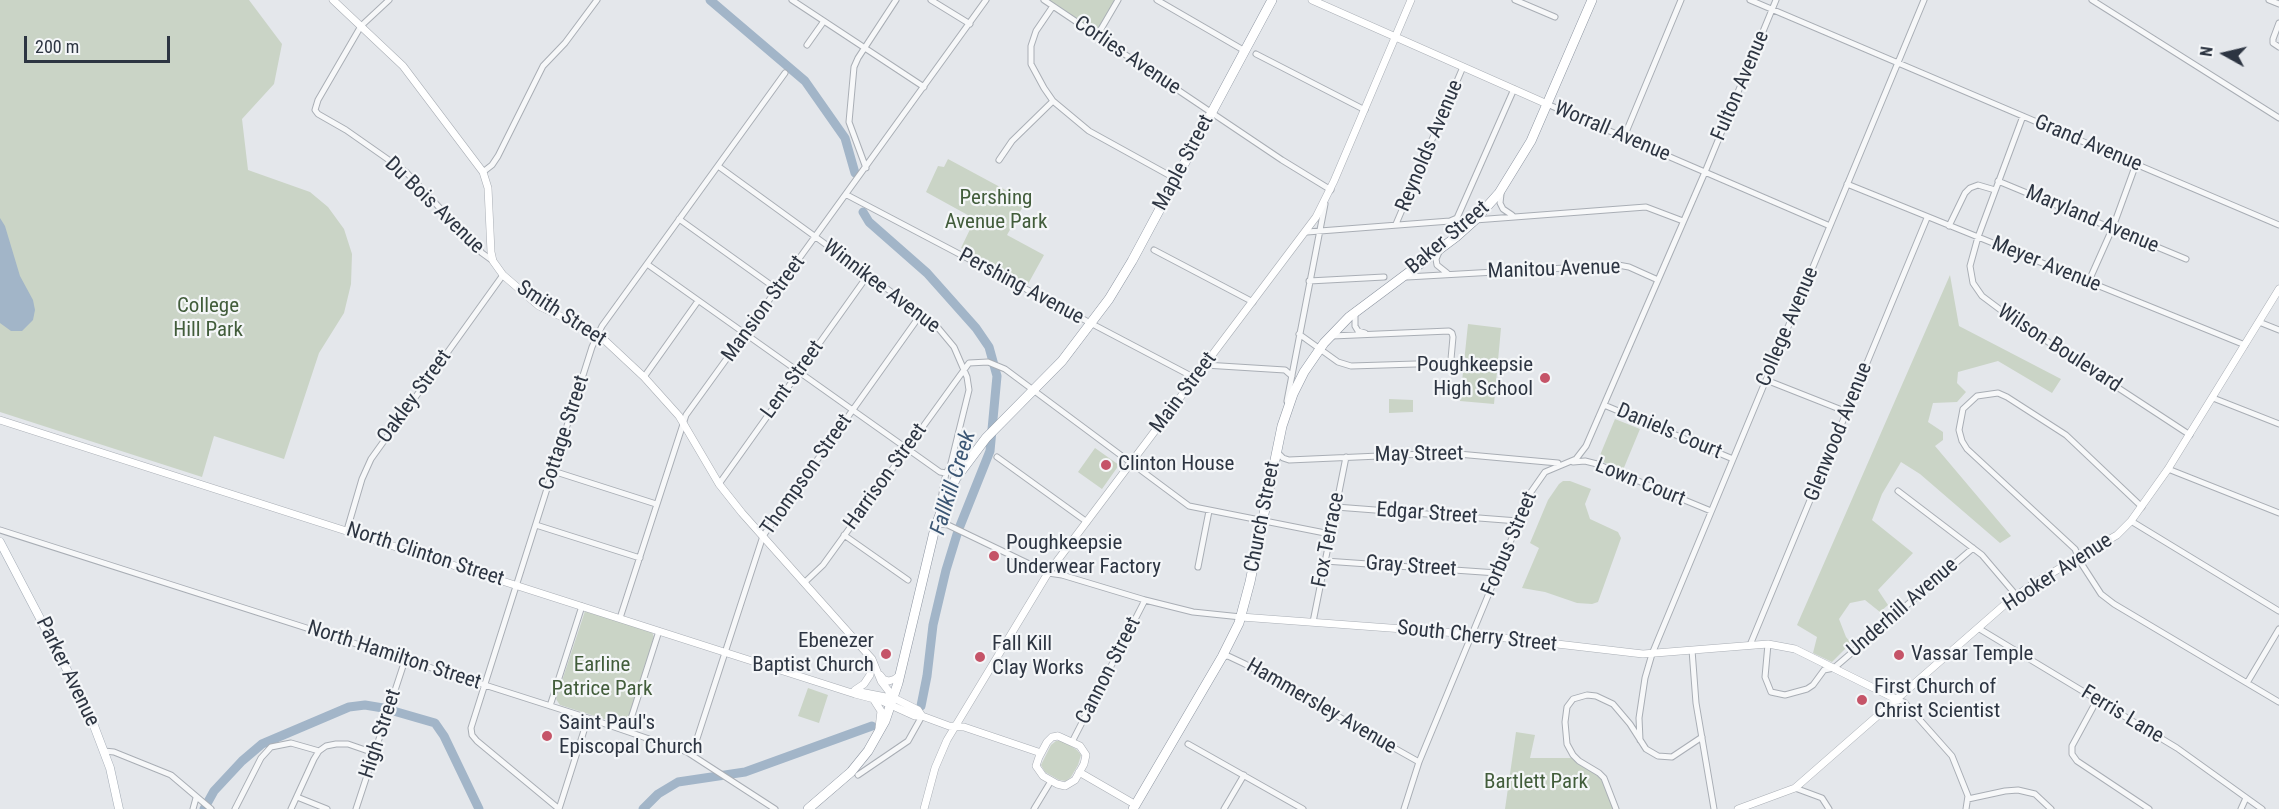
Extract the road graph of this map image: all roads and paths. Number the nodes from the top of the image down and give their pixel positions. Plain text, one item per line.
1 (333, 0) edge
2 (388, 0) edge
3 (597, 0) edge
4 (792, 0) edge
5 (896, 0) edge
6 (931, 0) edge
7 (986, 0) edge
8 (1044, 0) edge
9 (1118, 0) edge
10 (1157, 0) edge
11 (1272, 0) edge
12 (1312, 0) edge
13 (1411, 0) edge
14 (1515, 0) edge
15 (1592, 0) edge
16 (1681, 0) edge
17 (1750, 0) edge
18 (1776, 0) edge
19 (1924, 0) edge
20 (2092, 0) edge
21 (2269, 0) edge
22 (2279, 4) edge
23 (1053, 6) junction
24 (1772, 9) junction
25 (1555, 17) dead end
26 (824, 21) junction
27 (2279, 23) edge
28 (970, 24) junction
29 (362, 26) junction
30 (1097, 36) junction
31 (1395, 37) junction
32 (807, 45) dead end
33 (2279, 47) edge
34 (864, 48) junction
35 (1245, 51) junction
36 (1256, 54) dead end
37 (1898, 63) junction
38 (1463, 67) junction
39 (785, 73) dead end
40 (924, 87) junction
41 (1514, 89) junction
42 (1053, 100) junction
43 (1547, 104) junction
44 (1365, 110) junction
45 (1212, 113) junction
46 (2023, 116) junction
47 (2279, 118) edge
48 (1624, 137) junction
49 (999, 160) dead end
50 (2136, 164) junction
51 (718, 166) junction
52 (866, 168) junction
53 (483, 171) junction
54 (1705, 172) junction
55 (1176, 179) junction
56 (1998, 181) junction
57 (1847, 184) junction
58 (1504, 186) junction
59 (1331, 190) junction
60 (1995, 190) junction
61 (847, 195) junction
62 (1325, 201) junction
63 (1513, 216) junction
64 (1927, 218) junction
65 (679, 219) junction
66 (1475, 220) junction
67 (1683, 221) junction
68 (1396, 224) junction
69 (2279, 225) edge
70 (1830, 226) junction
71 (1949, 226) junction
72 (2112, 227) junction
73 (1319, 230) junction
74 (1307, 232) junction
75 (1978, 237) junction
76 (816, 238) junction
77 (1442, 248) junction
78 (1155, 250) dead end
79 (2186, 259) dead end
80 (493, 261) junction
81 (647, 264) junction
82 (503, 274) junction
83 (1449, 274) junction
84 (868, 276) junction
85 (1384, 277) dead end
86 (1402, 277) junction
87 (1658, 280) junction
88 (1309, 281) junction
89 (2088, 283) junction
90 (2279, 289) edge
91 (778, 290) junction
92 (698, 301) junction
93 (1253, 302) junction
94 (1357, 311) junction
95 (921, 314) junction
96 (2259, 322) junction
97 (1092, 324) junction
98 (2279, 330) edge
99 (1370, 333) junction
100 (598, 334) junction
101 (1299, 334) junction
102 (745, 335) junction
103 (1330, 336) junction
104 (2245, 345) junction
105 (1320, 349) junction
106 (1295, 358) junction
107 (1205, 365) junction
108 (964, 368) junction
109 (1285, 370) junction
110 (799, 372) junction
111 (1292, 376) junction
112 (644, 377) junction
113 (1195, 378) junction
114 (1766, 380) junction
115 (1033, 391) junction
116 (2213, 398) junction
117 (1604, 405) junction
118 (853, 410) junction
119 (1847, 412) junction
120 (1284, 418) junction
121 (0, 420) edge
122 (683, 424) junction
123 (2279, 424) edge
124 (997, 426) joint
125 (2190, 435) junction
126 (906, 447) junction
127 (1277, 448) junction
128 (1346, 457) junction
129 (997, 458) dead end
130 (1733, 459) junction
131 (1568, 462) junction
132 (1131, 464) junction
133 (2169, 470) junction
134 (553, 471) junction
135 (946, 472) junction
136 (719, 484) junction
137 (1898, 491) dead end
138 (656, 504) junction
139 (1336, 507) junction
140 (2142, 507) junction
141 (1209, 511) junction
142 (1712, 511) junction
143 (2279, 513) edge
144 (1518, 521) junction
145 (2131, 521) junction
146 (1087, 522) junction
147 (1262, 522) junction
148 (937, 523) junction
149 (536, 525) junction
150 (0, 530) edge
151 (347, 530) junction
152 (1330, 534) junction
153 (844, 535) junction
154 (763, 536) junction
155 (0, 542) edge
156 (1973, 548) junction
157 (640, 558) junction
158 (2079, 558) junction
159 (1325, 561) junction
160 (1198, 567) dead end
161 (1048, 573) junction
162 (1497, 573) junction
163 (908, 580) dead end
164 (804, 583) junction
165 (517, 585) junction
166 (2016, 595) junction
167 (1145, 600) junction
168 (582, 606) junction
169 (2279, 611) edge
170 (1241, 617) junction
171 (620, 618) junction
172 (1312, 622) junction
173 (1978, 628) junction
174 (2279, 629) edge
175 (659, 631) junction
176 (1471, 634) junction
177 (1768, 644) junction
178 (1750, 645) junction
179 (1692, 650) junction
180 (724, 652) junction
181 (865, 653) junction
182 (1652, 654) junction
183 (1222, 657) junction
184 (405, 660) junction
185 (1834, 668) junction
186 (878, 673) junction
187 (900, 675) junction
188 (2247, 683) junction
189 (484, 685) junction
190 (849, 691) junction
191 (869, 697) junction
192 (1898, 700) junction
193 (2097, 700) junction
194 (893, 701) junction
195 (2279, 702) edge
196 (550, 706) junction
197 (922, 716) junction
198 (588, 718) junction
199 (955, 726) junction
200 (627, 731) junction
201 (877, 736) junction
202 (1702, 737) junction
203 (1640, 740) junction
204 (1072, 742) junction
205 (1188, 744) dead end
206 (104, 751) junction
207 (318, 751) junction
208 (374, 753) junction
209 (1041, 753) junction
210 (692, 754) junction
211 (883, 759) junction
212 (860, 762) junction
213 (1419, 762) junction
214 (1079, 772) junction
215 (858, 775) dead end
216 (1244, 775) junction
217 (1051, 781) junction
218 (1795, 788) junction
219 (297, 797) junction
220 (196, 798) junction
221 (2246, 798) junction
222 (1968, 799) junction
223 (207, 806) edge
224 (1137, 808) edge
225 (119, 809) edge
226 (193, 809) edge
227 (235, 809) edge
228 (291, 809) edge
229 (327, 809) edge
230 (356, 809) edge
231 (559, 809) edge
232 (775, 809) edge
233 (808, 809) edge
234 (924, 809) edge
235 (1034, 809) edge
236 (1224, 809) edge
237 (1303, 809) edge
238 (1404, 809) edge
239 (1617, 809) edge
240 (1714, 809) edge
241 (1738, 809) edge
242 (1829, 809) edge
243 (1965, 809) edge
244 (2051, 809) edge
245 (2149, 809) edge
246 (2241, 809) edge
247 (2262, 809) edge

1 - 29 street, Smith Street
2 - 29 street
3 - 53 street
4 - 26 street
5 - 34 street
6 - 28 street
7 - 28 street, Mansion Street
8 - 23 street, Corlies Avenue
9 - 30 street
10 - 35 street
11 - 35 highway, Maple Street
12 - 31 street, Worrall Avenue
13 - 31 street, Main Street
14 - 25 street
15 - 43 highway, Baker Street
16 - 48 street
17 - 24 street, Grand Avenue
18 - 24 street, Fulton Avenue
19 - 37 street, College Avenue
20 - 47 street
21 - 22 street
23 - 30 street, Corlies Avenue
23 - 42 street
24 - 37 street, Grand Avenue
24 - 54 street, Fulton Avenue
26 - 32 street
26 - 34 street
27 - 33 street
28 - 40 street, Mansion Street
29 - 53 street, Smith Street
29 - 80 street, Du Bois Avenue
30 - 45 street, Corlies Avenue
31 - 38 street, Worrall Avenue
31 - 44 street, Main Street
34 - 40 street
34 - 52 street
35 - 45 highway, Maple Street
36 - 44 street
37 - 46 street, Grand Avenue
37 - 57 street, College Avenue
38 - 41 street, Worrall Avenue
38 - 68 street, Reynolds Avenue
39 - 51 street, Cottage Street
40 - 52 street, Mansion Street
41 - 43 street, Worrall Avenue
41 - 68 street
42 - 49 street
42 - 55 street
43 - 48 street, Worrall Avenue
43 - 58 highway, Baker Street
44 - 59 street, Main Street
45 - 55 highway, Maple Street
45 - 59 street, Corlies Avenue
46 - 50 street, Grand Avenue
46 - 56 street, Wilson Boulevard
48 - 54 street, Worrall Avenue
50 - 69 street, Grand Avenue
50 - 72 street
51 - 65 street, Cottage Street
51 - 76 street, Winnikee Avenue
52 - 61 street, Mansion Street
53 - 80 street, Smith Street
54 - 67 street, Forbus Street
54 - 70 street, Worrall Avenue
55 - 97 highway, Maple Street
56 - 60 street, Wilson Boulevard
56 - 72 street, Maryland Avenue
57 - 64 street, Meyer Avenue
57 - 70 street, College Avenue
58 - 63 street
58 - 66 highway, Baker Street
59 - 62 street, Main Street
60 - 71 street, Maryland Avenue
60 - 75 street, Wilson Boulevard
61 - 76 street, Mansion Street
61 - 97 street, Pershing Avenue
62 - 73 street, Church Street
62 - 74 street, Main Street
63 - 66 street
63 - 67 street
64 - 71 street, Meyer Avenue
64 - 119 street, Glenwood Avenue
65 - 81 street, Cottage Street
65 - 91 street
66 - 77 highway, Baker Street
67 - 87 street, Forbus Street
68 - 73 street
70 - 114 street, College Avenue
71 - 75 street, Meyer Avenue
72 - 79 street, Maryland Avenue
72 - 89 street
73 - 74 street
73 - 88 street, Church Street
74 - 93 street, Main Street
75 - 89 street, Meyer Avenue
75 - 125 street, Wilson Boulevard
76 - 84 street, Winnikee Avenue
76 - 91 street, Mansion Street
77 - 83 street
77 - 86 highway, Baker Street
78 - 93 street
80 - 82 street, Smith Street
81 - 92 street
81 - 100 street, Cottage Street
82 - 100 street, Smith Street
82 - 151 street, Oakley Street
83 - 86 street, Manitou Avenue
83 - 87 street, Manitou Avenue
84 - 95 street, Winnikee Avenue
84 - 110 street, Lent Street
85 - 88 street
86 - 94 highway, Baker Street
87 - 117 street, Forbus Street
88 - 101 street, Church Street
89 - 104 street, Meyer Avenue
90 - 96 street, Hooker Avenue
91 - 102 street, Mansion Street
92 - 102 street
92 - 112 street
93 - 107 street, Main Street
94 - 99 street
94 - 103 highway, Baker Street
95 - 108 street, Winnikee Avenue
95 - 118 street, Thompson Street
96 - 98 street
96 - 104 street, Hooker Avenue
97 - 113 street, Pershing Avenue
97 - 115 highway, Maple Street
99 - 103 street
99 - 105 street
100 - 112 street, Smith Street
100 - 134 street, Cottage Street
101 - 105 street
101 - 106 street, Church Street
102 - 110 street
102 - 122 street, Mansion Street
103 - 105 highway, Baker Street
104 - 116 street, Hooker Avenue
105 - 120 highway, Baker Street
106 - 109 street
106 - 111 street, Church Street
107 - 109 street
107 - 113 street, Main Street
108 - 115 street
108 - 126 street, Harrison Street
108 - 135 street, Winnikee Avenue
109 - 111 street
110 - 118 street
110 - 136 street, Lent Street
111 - 120 street, Church Street
112 - 122 street, Smith Street
113 - 132 street, Main Street
114 - 119 street
114 - 130 street, College Avenue
115 - 124 highway, Maple Street
115 - 132 street
116 - 123 street
116 - 125 street, Hooker Avenue
117 - 130 street, Daniels Court
117 - 131 street, Forbus Street
118 - 126 street
118 - 154 street, Thompson Street
119 - 178 street, Glenwood Avenue
120 - 127 highway, Church Street
121 - 151 street, North Clinton Street
122 - 136 street, Smith Street
122 - 138 street, Mansion Street
124 - 148 highway, Winnikee Avenue
125 - 133 street, Hooker Avenue
126 - 135 street
126 - 153 street, Harrison Street
127 - 128 street, May Street
127 - 147 highway, Church Street
128 - 131 street, May Street
128 - 139 street, Fox Terrace
129 - 146 street
130 - 142 street, College Avenue
131 - 142 street, Lown Court
131 - 144 street, Forbus Street
132 - 141 street
132 - 146 street, Main Street
133 - 140 street, Hooker Avenue
133 - 143 street
134 - 138 street
134 - 149 street, Cottage Street
135 - 148 street, Winnikee Avenue
136 - 154 street, Smith Street
137 - 156 street
138 - 157 street, Mansion Street
139 - 144 street, Edgar Street
139 - 152 street, Fox Terrace
140 - 145 street, Hooker Avenue
140 - 158 street
141 - 147 street
141 - 160 street
142 - 182 street, College Avenue
144 - 162 street, Forbus Street
145 - 158 street, Hooker Avenue
145 - 169 street
146 - 161 street, Main Street
147 - 152 street
147 - 170 highway, Church Street
148 - 161 street, South Cherry Street
148 - 187 highway, Winnikee Avenue
149 - 157 street
149 - 165 street, Cottage Street
150 - 184 street, North Hamilton Street
151 - 165 street, North Clinton Street
152 - 159 street, Fox Terrace
153 - 163 street
153 - 164 street, Harrison Street
154 - 164 street, Smith Street
154 - 180 street, Thompson Street
155 - 206 main road, Parker Avenue
156 - 166 street
156 - 185 street, Underhill Avenue
157 - 171 street, Mansion Street
158 - 166 street, Hooker Avenue
158 - 188 street
159 - 162 street, Gray Street
159 - 172 street, Fox Terrace
161 - 167 street, South Cherry Street
161 - 199 street, Main Street
162 - 176 street, Forbus Street
164 - 181 street, Smith Street
165 - 168 street, North Clinton Street
165 - 189 street, Cottage Street
166 - 173 street, Hooker Avenue
167 - 170 street, South Cherry Street
167 - 204 street, Cannon Street
168 - 171 street, North Clinton Street
168 - 196 street
170 - 172 street, South Cherry Street
170 - 183 highway, Church Street
171 - 175 street, North Clinton Street
172 - 176 street, South Cherry Street
173 - 192 street, Hooker Avenue
173 - 193 street, Ferris Lane
174 - 188 street
175 - 180 street, North Clinton Street
175 - 200 street
176 - 182 street, South Cherry Street
176 - 213 street, Forbus Street
177 - 178 street, South Cherry Street
177 - 185 street, South Cherry Street
177 - 185 street, Underhill Avenue
178 - 179 street, South Cherry Street
179 - 182 street, South Cherry Street
179 - 202 street
180 - 190 street, North Clinton Street
180 - 210 street, Thompson Street
181 - 186 street, Smith Street
181 - 190 street
182 - 203 street, College Avenue
183 - 213 street, Hammersley Avenue
183 - 224 highway, Church Street
184 - 189 street, North Hamilton Street
184 - 208 street, High Street
185 - 192 street, South Cherry Street
186 - 187 street
186 - 194 street, Smith Street
187 - 194 highway, Winnikee Avenue
188 - 195 street
189 - 196 street, North Hamilton Street
189 - 231 street, Cottage Street
190 - 191 street, North Clinton Street
190 - 194 street, North Clinton Street
191 - 194 street, North Clinton Street
191 - 201 street
192 - 218 street, Hooker Avenue
192 - 222 street
193 - 221 street, Ferris Lane
193 - 245 street
194 - 197 street, North Clinton Street
194 - 201 highway, Winnikee Avenue
196 - 198 street, North Hamilton Street
197 - 199 street, North Clinton Street
197 - 211 street
198 - 200 street, North Hamilton Street
198 - 231 street
199 - 209 street, North Clinton Street
199 - 234 street, Main Street
200 - 210 street, North Hamilton Street
201 - 212 highway, Winnikee Avenue
202 - 203 street
202 - 240 street
203 - 239 street
204 - 209 street
204 - 214 street
205 - 216 street
206 - 220 street
206 - 225 main road, Parker Avenue
207 - 208 street
207 - 219 street
207 - 227 street
208 - 230 street, High Street
209 - 217 street
210 - 232 street, North Hamilton Street
211 - 212 street
211 - 215 street
212 - 233 highway, Winnikee Avenue
213 - 238 street, Forbus Street
214 - 217 street
214 - 224 street
216 - 236 street
216 - 237 street
217 - 235 street
218 - 241 street, Hooker Avenue
218 - 242 street
219 - 228 street
219 - 229 street
220 - 223 street
220 - 226 street
221 - 246 street
221 - 247 street, Ferris Lane
222 - 243 street
222 - 244 street

